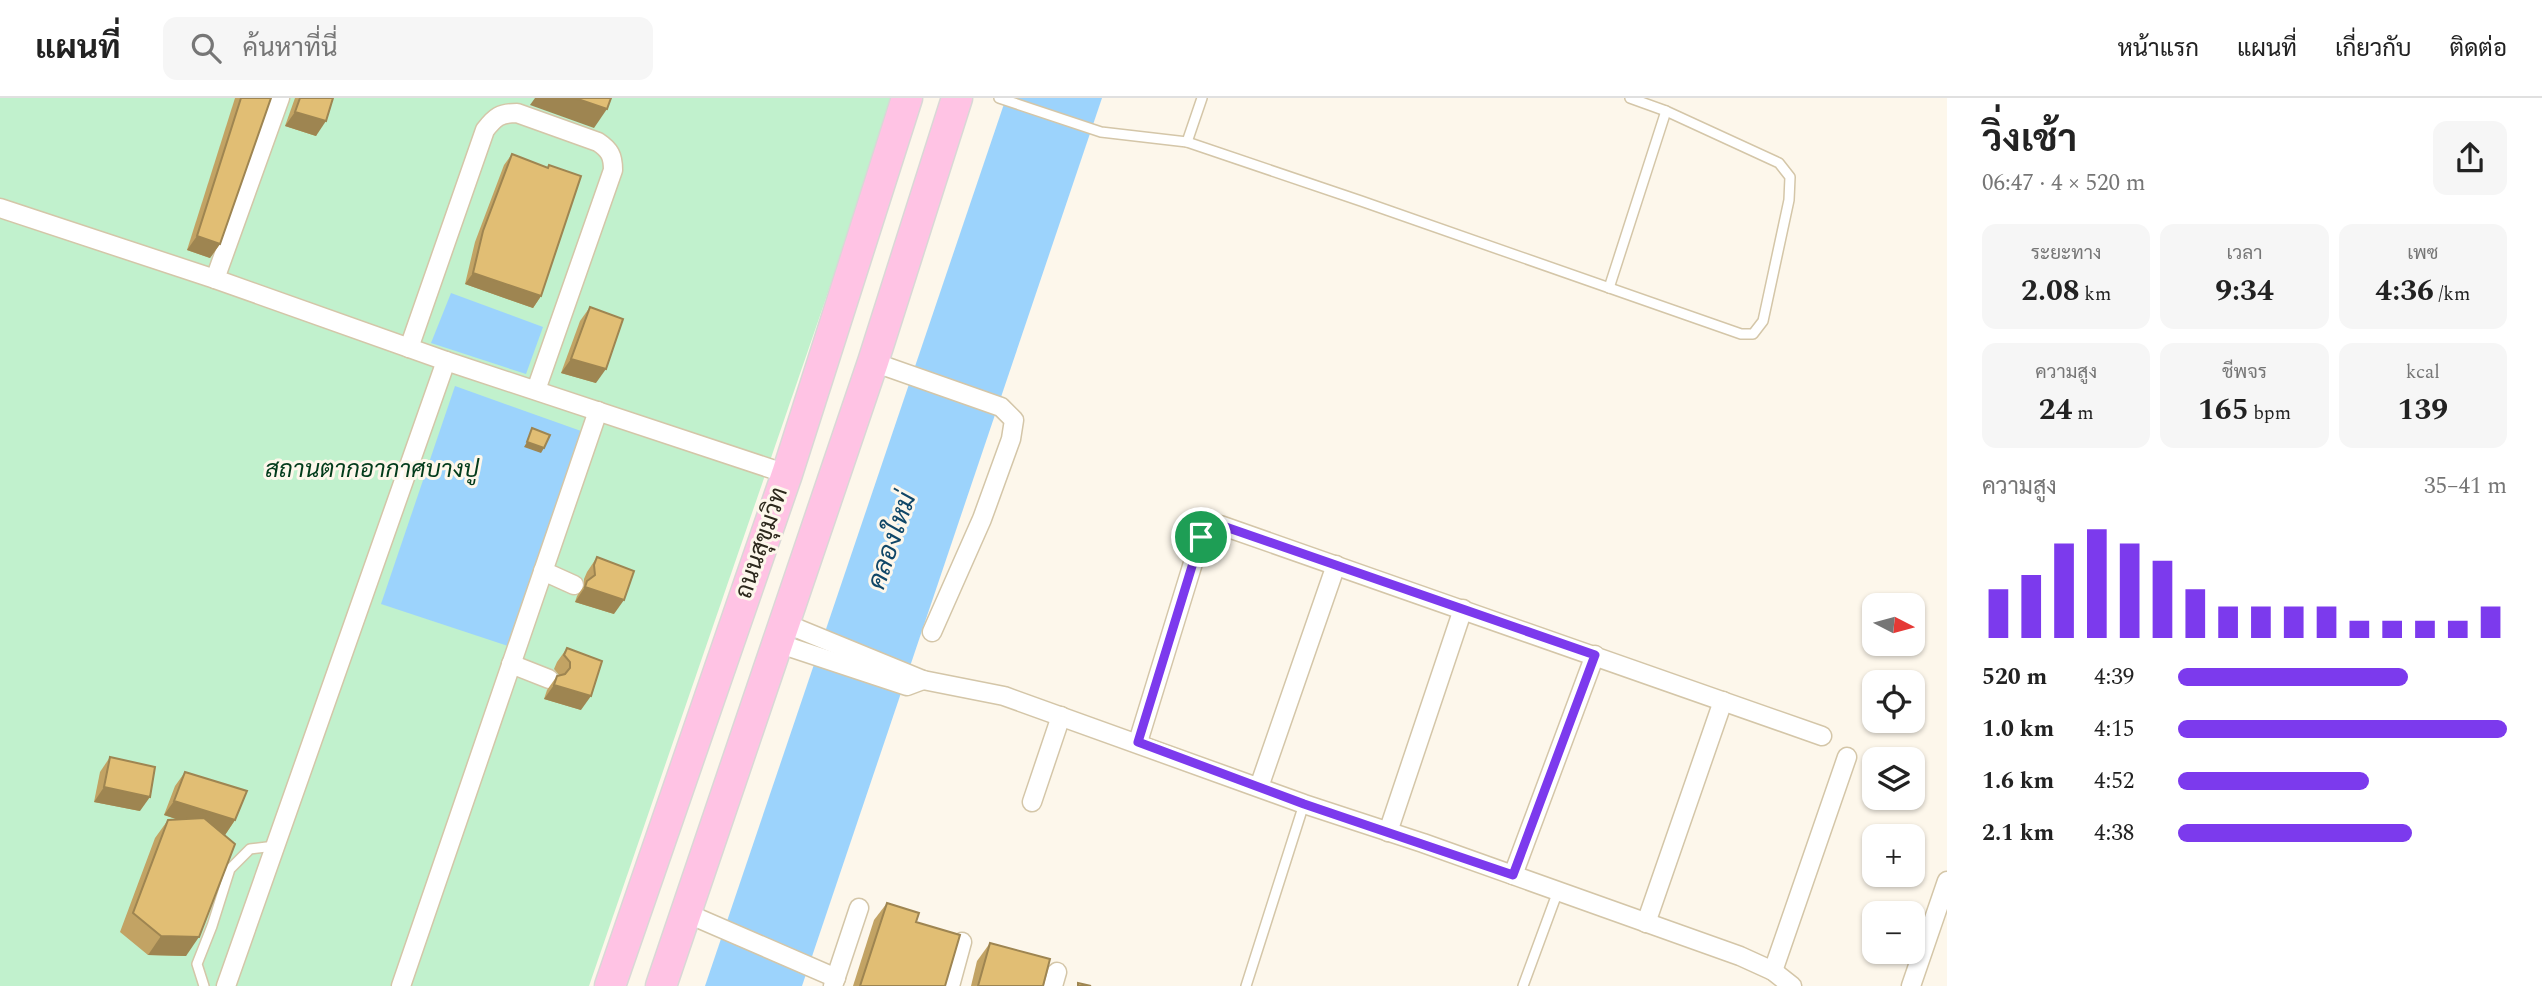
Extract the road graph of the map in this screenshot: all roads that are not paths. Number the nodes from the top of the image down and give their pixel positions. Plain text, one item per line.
1 (280, 98) edge
2 (907, 98) edge
3 (957, 98) edge
4 (999, 98) edge
5 (1202, 98) edge
6 (1630, 98) edge
7 (1666, 111) junction
8 (1187, 142) junction
9 (0, 208) edge
10 (215, 279) junction
11 (1609, 288) junction
12 (410, 348) junction
13 (446, 361) junction
14 (873, 362) junction
15 (536, 390) junction
16 (598, 411) junction
17 (787, 474) junction
18 (830, 486) junction
19 (1336, 565) junction
20 (543, 572) junction
21 (574, 585) dead end
22 (1463, 609) junction
23 (932, 632) dead end
24 (780, 633) junction
25 (1595, 655) junction
26 (511, 664) junction
27 (549, 678) dead end
28 (914, 680) junction
29 (1723, 701) junction
30 (1061, 716) junction
31 (1822, 736) dead end
32 (1138, 742) junction
33 (1847, 757) dead end
34 (1259, 787) junction
35 (1032, 802) dead end
36 (1304, 804) junction
37 (1388, 832) junction
38 (275, 846) junction
39 (1513, 875) junction
40 (1947, 881) edge
41 (1558, 891) junction
42 (859, 908) dead end
43 (686, 913) junction
44 (1646, 923) junction
45 (962, 942) edge
46 (1773, 971) junction
47 (835, 982) edge
48 (204, 986) edge
49 (226, 986) edge
50 (401, 986) edge
51 (610, 986) edge
52 (661, 986) edge
53 (950, 986) edge
54 (1246, 986) edge
55 (1523, 986) edge
56 (1792, 986) edge
57 (1911, 986) edge

1 - 10 street
2 - 17 highway, ถนนสุขุมวิท
3 - 14 highway, ถนนสุขุมวิท
4 - 8 lane
5 - 8 lane
6 - 7 lane
7 - 11 lane
7 - 11 lane
8 - 11 lane
9 - 10 street
10 - 12 street
12 - 13 street
12 - 15 street
13 - 15 street
13 - 38 street
14 - 18 highway, ถนนสุขุมวิท
14 - 23 street
15 - 16 street
16 - 17 street
16 - 20 street
17 - 18 highway
17 - 51 highway, ถนนสุขุมวิท
18 - 24 highway, ถนนสุขุมวิท
19 - 22 street
19 - 32 street
19 - 34 street
20 - 21 street
20 - 26 street
22 - 25 street
22 - 37 street
24 - 28 street
24 - 28 street
24 - 43 highway, ถนนสุขุมวิท
25 - 29 street
25 - 39 street
26 - 27 street
26 - 50 street
28 - 30 street
29 - 31 street
29 - 44 street
30 - 32 street
30 - 35 street
32 - 34 street
33 - 46 street
34 - 36 street
36 - 37 street
36 - 54 lane
37 - 39 street
38 - 48 lane
38 - 49 street
39 - 41 street
40 - 57 street
41 - 44 street
41 - 55 lane
42 - 47 street
43 - 47 street
43 - 52 highway, ถนนสุขุมวิท
44 - 46 street
45 - 53 street
46 - 56 street

